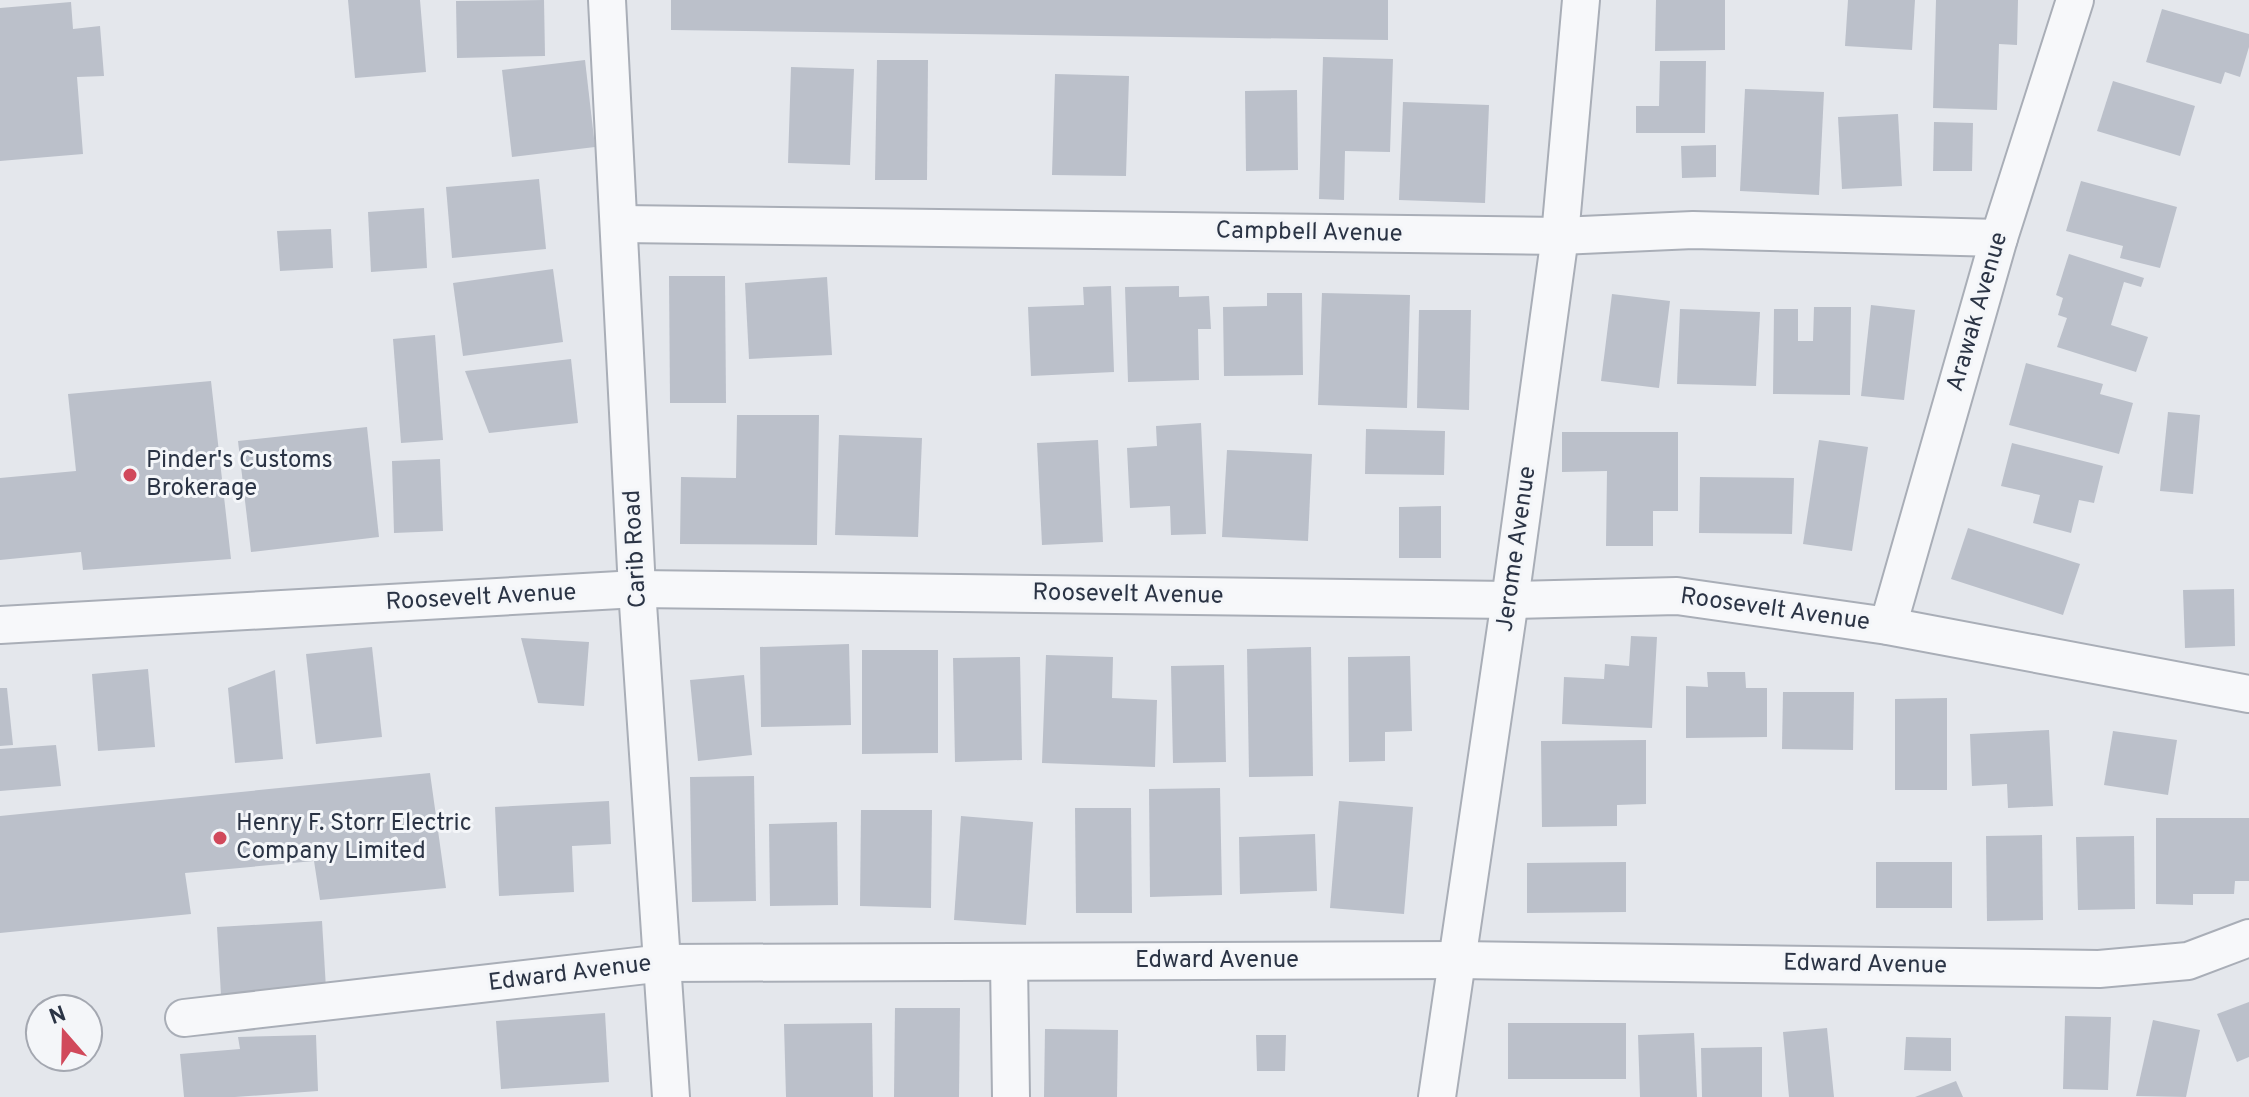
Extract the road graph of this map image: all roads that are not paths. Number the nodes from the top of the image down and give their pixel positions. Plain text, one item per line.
1 (607, 0) edge
2 (1581, 0) edge
3 (2075, 0) edge
4 (620, 224) junction
5 (1560, 236) junction
6 (1999, 238) junction
7 (637, 589) junction
8 (1510, 600) junction
9 (0, 625) edge
10 (1888, 626) junction
11 (2249, 694) edge
12 (2249, 938) edge
13 (1458, 960) junction
14 (664, 963) junction
15 (1009, 963) junction
16 (184, 1018) dead end
17 (671, 1097) edge
18 (1011, 1097) edge
19 (1437, 1097) edge

1 - 4 street, Carib Road
2 - 5 street, Jerome Avenue
3 - 6 street, Arawak Avenue
4 - 5 street, Campbell Avenue
4 - 7 street, Carib Road
5 - 6 street, Campbell Avenue
5 - 8 street, Jerome Avenue
6 - 10 street, Arawak Avenue
7 - 8 street, Roosevelt Avenue
7 - 9 street, Roosevelt Avenue
7 - 14 street, Carib Road
8 - 10 street, Roosevelt Avenue
8 - 13 street, Jerome Avenue
10 - 11 street, Roosevelt Avenue
12 - 13 street, Edward Avenue
13 - 15 street, Edward Avenue
13 - 19 street, Jerome Avenue
14 - 15 street, Edward Avenue
14 - 16 street, Edward Avenue
14 - 17 street, Carib Road
15 - 18 street

